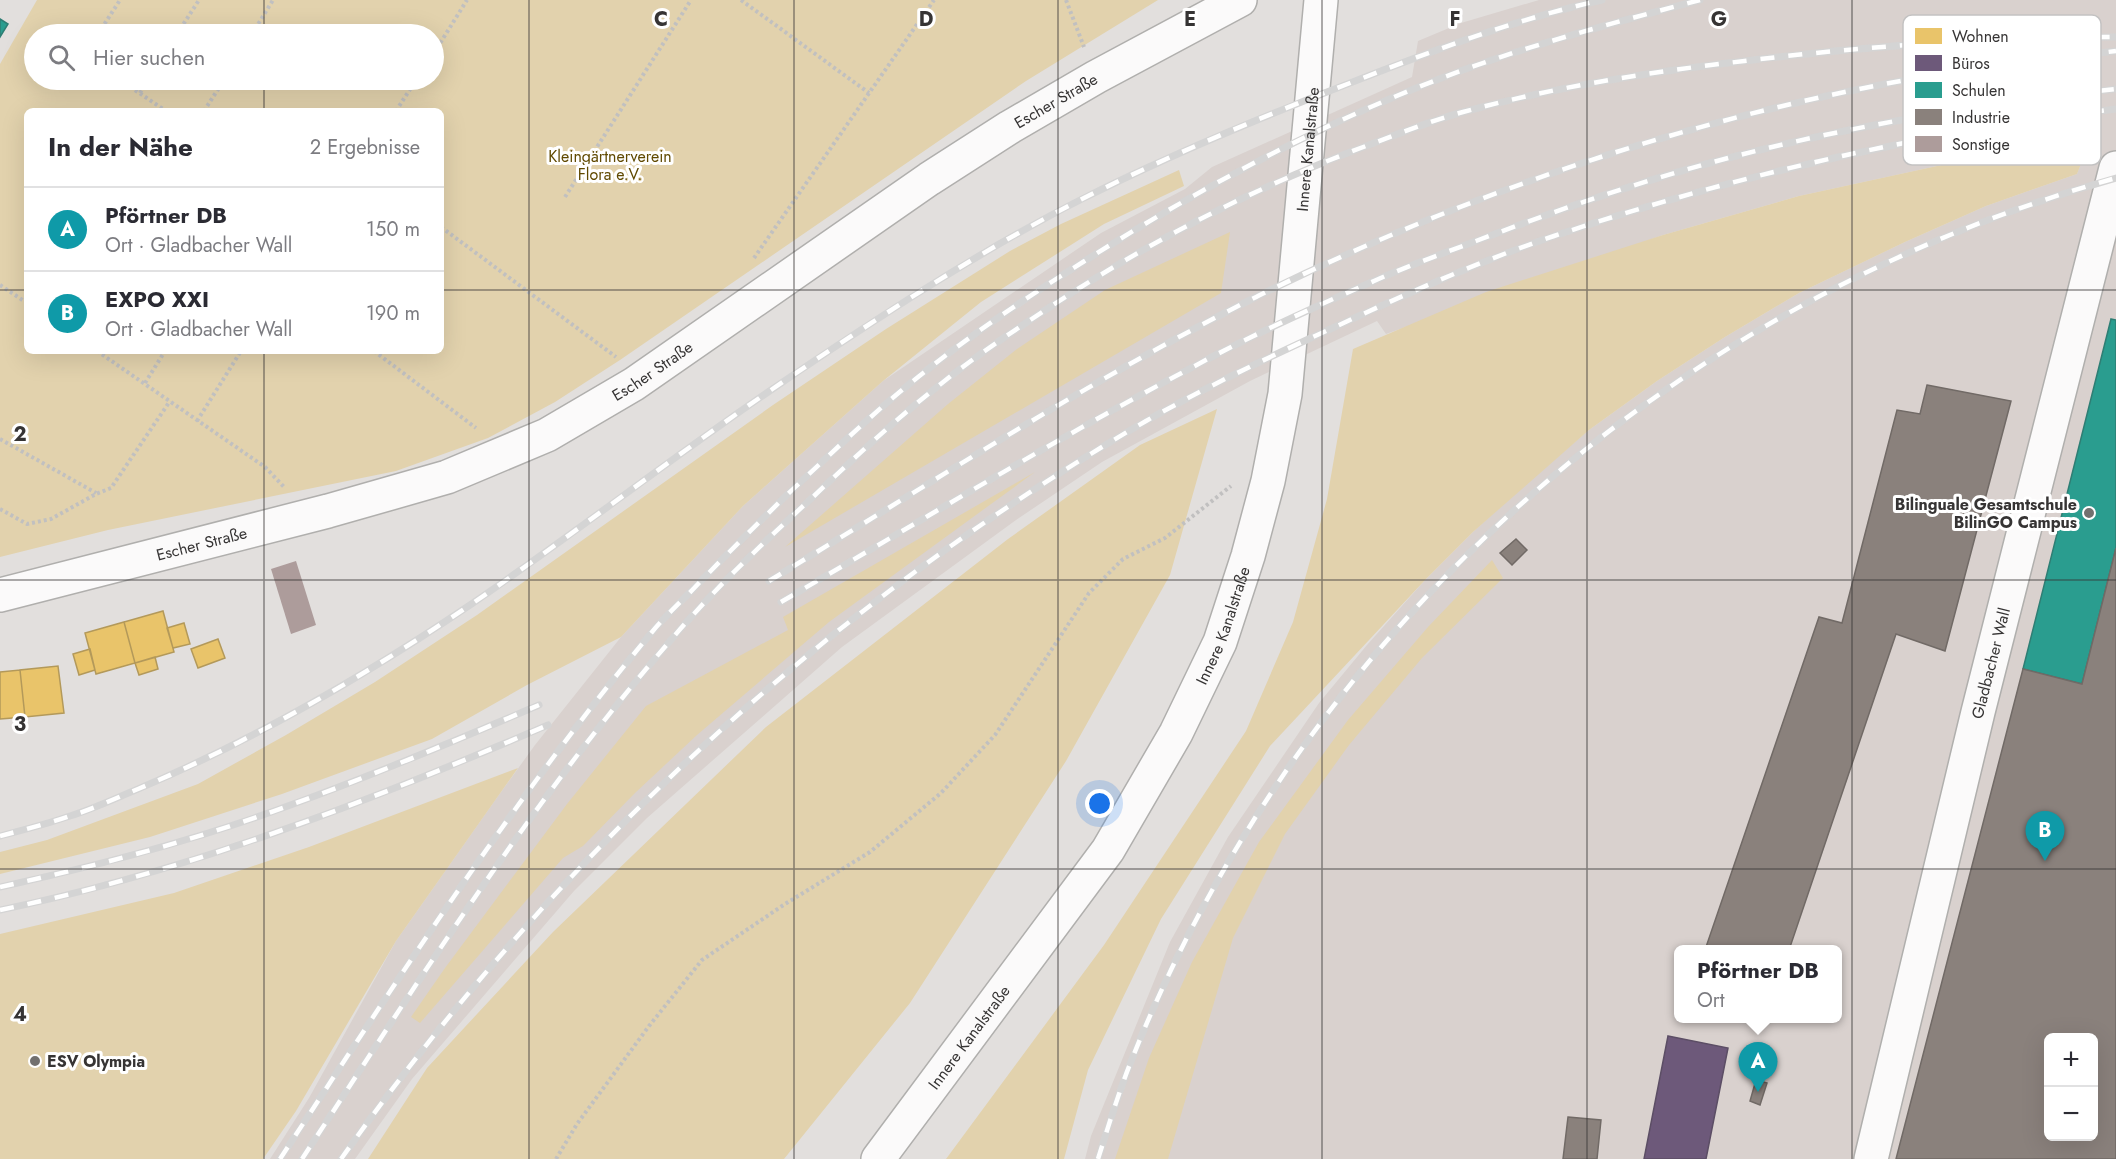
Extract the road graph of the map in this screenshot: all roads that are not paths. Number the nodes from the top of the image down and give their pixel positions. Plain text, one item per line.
1 (1240, 0) edge
2 (1321, 0) edge
3 (2116, 168) edge
4 (0, 595) edge
5 (878, 1159) edge
6 (1871, 1159) edge

1 - 4 street, Escher Straße
2 - 5 street, Innere Kanalstraße
3 - 6 street, Gladbacher Wall

